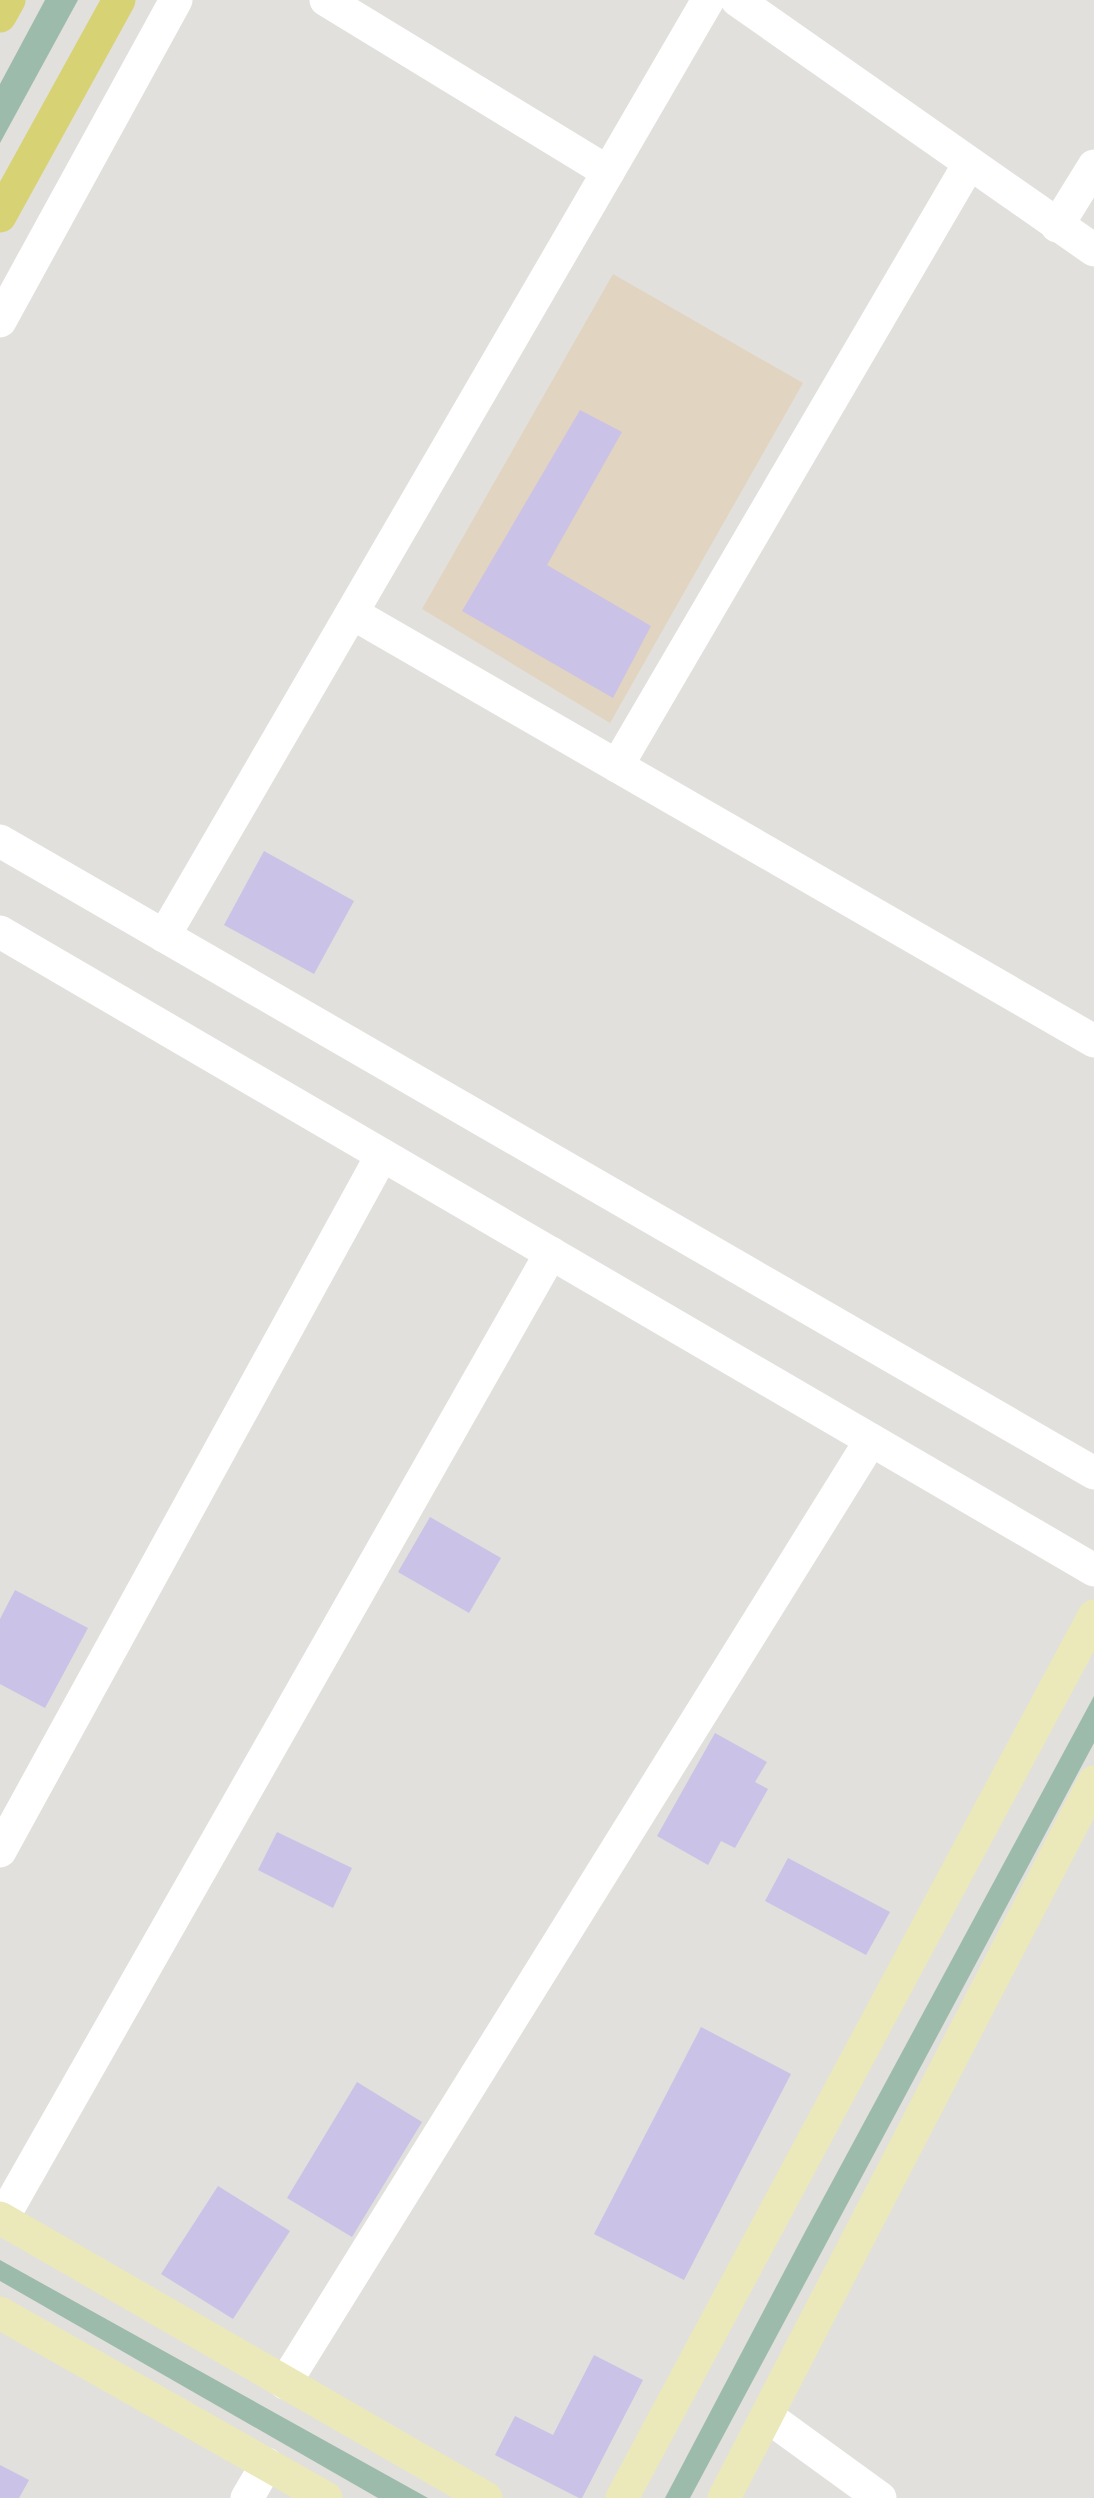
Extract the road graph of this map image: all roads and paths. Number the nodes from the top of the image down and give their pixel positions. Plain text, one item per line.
1 (9, 0) edge
2 (119, 0) edge
3 (176, 0) edge
4 (326, 0) edge
5 (708, 0) edge
6 (737, 0) edge
7 (0, 16) edge
8 (969, 164) junction
9 (1094, 166) edge
10 (608, 171) junction
11 (0, 216) edge
12 (1057, 226) junction
13 (1094, 250) edge
14 (0, 321) edge
15 (352, 613) junction
16 (617, 766) junction
17 (0, 841) edge
18 (0, 932) edge
19 (164, 936) junction
20 (1094, 1041) edge
21 (382, 1155) junction
22 (550, 1253) junction
23 (872, 1440) junction
24 (1094, 1473) edge
25 (1094, 1570) edge
26 (1094, 1616) edge
27 (1094, 1782) edge
28 (0, 1851) edge
29 (1, 2219) edge
30 (0, 2313) edge
31 (285, 2383) junction
32 (767, 2416) junction
33 (267, 2464) junction
34 (247, 2498) edge
35 (326, 2498) edge
36 (486, 2498) edge
37 (622, 2498) edge
38 (724, 2498) edge
39 (880, 2498) edge

1 - 7 main road
2 - 11 main road
3 - 14 street
4 - 10 street
5 - 10 street
6 - 8 street
8 - 12 street
8 - 16 street
9 - 12 street
10 - 15 street
12 - 13 street
15 - 16 street
15 - 19 street
16 - 20 street
17 - 19 street
18 - 21 street
19 - 24 street
21 - 22 street
21 - 28 street
22 - 23 street
22 - 29 street
23 - 25 street
23 - 31 street
26 - 37 main road
27 - 32 main road
29 - 31 main road
30 - 33 main road
31 - 36 main road
32 - 38 main road
32 - 39 street
33 - 34 street
33 - 35 main road

